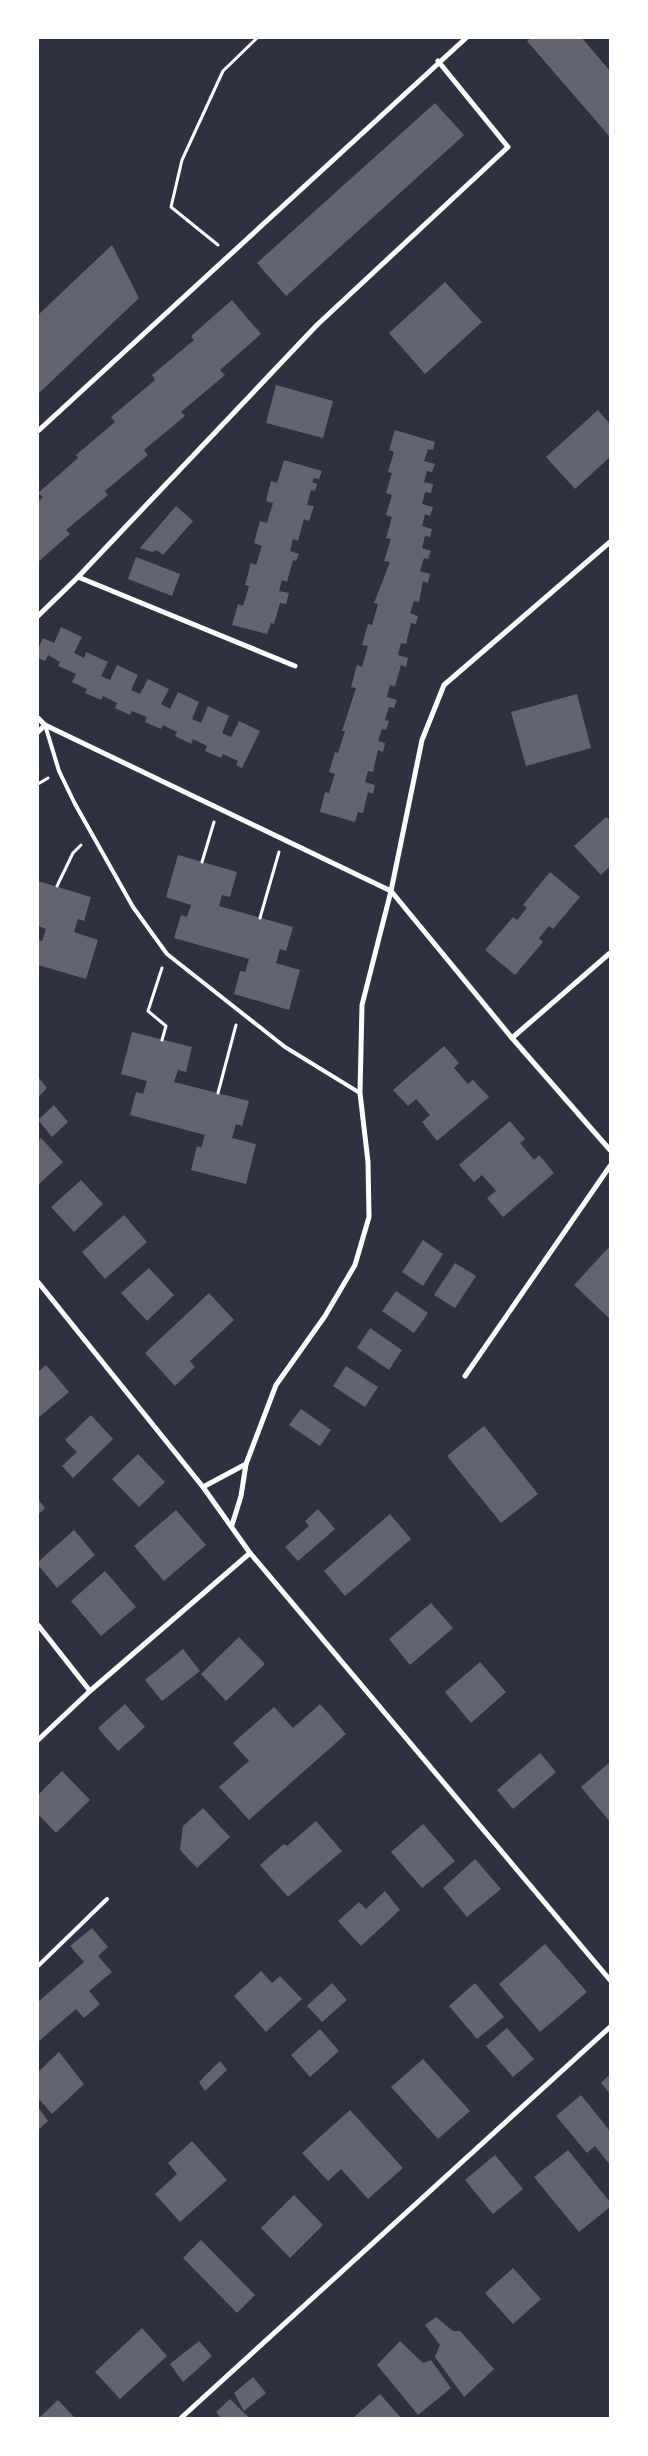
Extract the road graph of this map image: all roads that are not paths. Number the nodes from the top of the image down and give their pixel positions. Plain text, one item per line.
1 (466, 38) edge
2 (438, 61) junction
3 (38, 431) edge
4 (610, 542) edge
5 (78, 577) junction
6 (38, 616) edge
7 (295, 666) dead end
8 (38, 718) edge
9 (45, 725) junction
10 (38, 732) edge
11 (390, 891) junction
12 (610, 953) edge
13 (512, 1038) junction
14 (360, 1093) junction
15 (610, 1150) edge
16 (610, 1166) edge
17 (38, 1282) edge
18 (465, 1376) dead end
19 (246, 1464) junction
20 (203, 1487) junction
21 (232, 1526) junction
22 (250, 1553) junction
23 (38, 1625) edge
24 (90, 1691) junction
25 (38, 1740) edge
26 (107, 1899) dead end
27 (38, 1966) edge
28 (610, 1980) edge
29 (610, 2027) edge
30 (181, 2418) edge

1 - 2 street
2 - 3 street
2 - 5 street
4 - 11 street
5 - 6 street
5 - 7 street
8 - 9 street
9 - 10 street
9 - 11 street
9 - 14 lane
11 - 13 street
11 - 14 street
12 - 13 street
13 - 15 street
14 - 19 street
16 - 18 street
17 - 20 street
19 - 20 street
19 - 21 street
20 - 21 street
21 - 22 street
22 - 24 street
22 - 28 street
23 - 24 street
24 - 25 street
26 - 27 lane
29 - 30 street

